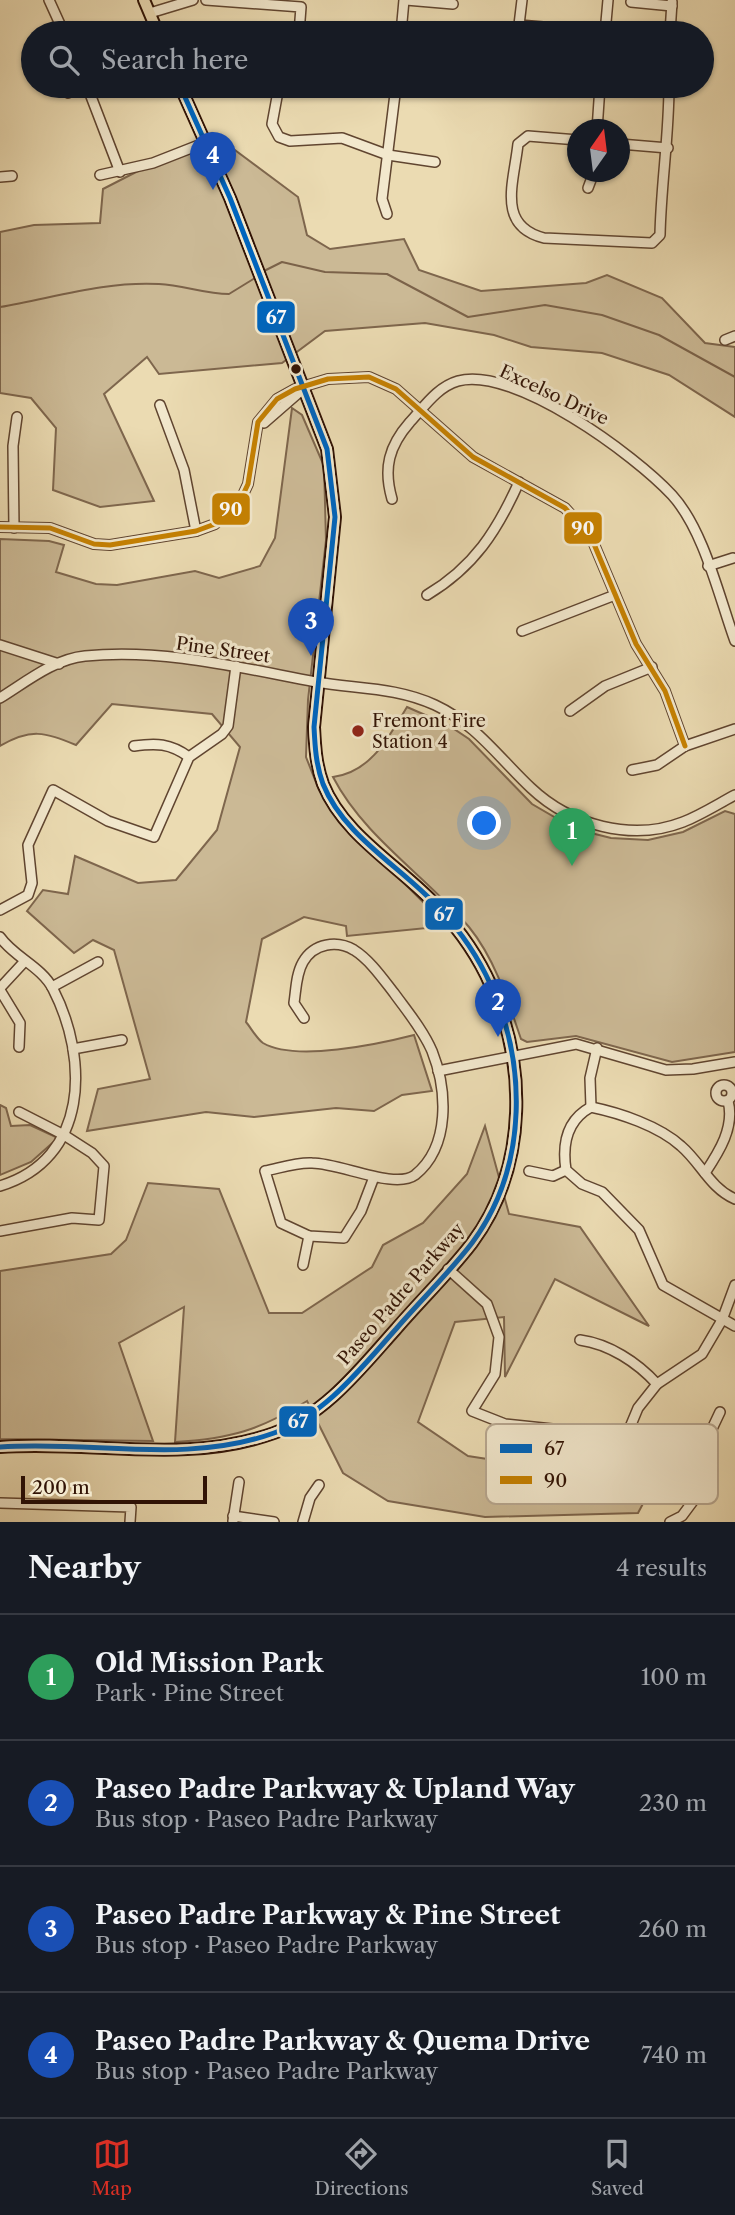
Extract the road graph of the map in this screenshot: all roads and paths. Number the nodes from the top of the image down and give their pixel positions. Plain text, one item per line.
1 (49, 0) edge
2 (144, 0) edge
3 (193, 0) edge
4 (206, 0) edge
5 (405, 0) edge
6 (522, 0) edge
7 (608, 0) edge
8 (631, 2) edge
9 (672, 3) edge
10 (453, 4) dead end
11 (150, 13) junction
12 (59, 21) edge
13 (153, 21) edge
14 (299, 21) edge
15 (402, 21) edge
16 (520, 21) edge
17 (606, 21) edge
18 (671, 21) edge
19 (92, 98) edge
20 (185, 98) edge
21 (277, 98) edge
22 (395, 98) edge
23 (599, 98) edge
24 (669, 98) edge
25 (598, 119) edge
26 (567, 140) edge
27 (204, 143) junction
28 (630, 145) edge
29 (668, 148) junction
30 (388, 155) junction
31 (435, 162) dead end
32 (120, 172) junction
33 (100, 175) dead end
34 (12, 176) dead end
35 (0, 177) edge
36 (590, 182) edge
37 (588, 188) dead end
38 (387, 214) dead end
39 (735, 336) edge
40 (725, 340) dead end
41 (303, 389) junction
42 (160, 405) dead end
43 (421, 410) junction
44 (17, 417) dead end
45 (519, 482) junction
46 (392, 499) dead end
47 (0, 527) edge
48 (13, 528) junction
49 (196, 531) junction
50 (733, 558) dead end
51 (708, 566) junction
52 (427, 595) dead end
53 (615, 595) junction
54 (522, 631) dead end
55 (735, 641) edge
56 (0, 645) edge
57 (59, 664) junction
58 (236, 666) junction
59 (652, 667) junction
60 (320, 682) junction
61 (0, 698) edge
62 (570, 712) dead end
63 (735, 729) edge
64 (134, 746) dead end
65 (685, 746) junction
66 (189, 757) junction
67 (632, 770) dead end
68 (735, 796) edge
69 (0, 910) edge
70 (0, 937) edge
71 (25, 961) junction
72 (98, 962) dead end
73 (52, 987) junction
74 (0, 989) edge
75 (304, 1018) dead end
76 (122, 1040) dead end
77 (19, 1047) dead end
78 (597, 1048) junction
79 (74, 1049) junction
80 (513, 1055) junction
81 (735, 1062) edge
82 (438, 1071) junction
83 (728, 1101) dead end
84 (591, 1107) junction
85 (19, 1112) dead end
86 (64, 1135) junction
87 (566, 1170) junction
88 (529, 1171) dead end
89 (705, 1173) junction
90 (374, 1177) junction
91 (0, 1186) edge
92 (735, 1199) edge
93 (0, 1231) edge
94 (309, 1236) junction
95 (303, 1265) dead end
96 (448, 1269) junction
97 (735, 1286) edge
98 (722, 1320) junction
99 (735, 1326) edge
100 (580, 1340) dead end
101 (656, 1384) junction
102 (720, 1412) dead end
103 (505, 1424) edge
104 (632, 1424) edge
105 (714, 1424) edge
106 (0, 1447) edge
107 (239, 1482) dead end
108 (319, 1485) dead end
109 (0, 1503) edge
110 (691, 1504) edge
111 (233, 1519) edge
112 (130, 1522) edge
113 (274, 1522) edge
114 (303, 1522) edge
115 (670, 1522) edge

1 - 12 street
2 - 11 main road
3 - 11 street
4 - 14 street
5 - 10 street
5 - 15 street
6 - 16 street
7 - 17 street
8 - 9 street
9 - 18 street
11 - 13 main road
19 - 32 street
20 - 27 main road, Paseo Padre Parkway
21 - 30 street
22 - 30 street
23 - 25 street
24 - 29 street
26 - 29 street
27 - 32 street
27 - 41 main road, Paseo Padre Parkway
28 - 29 street
30 - 31 street
30 - 38 street
32 - 33 street
34 - 35 street
36 - 37 street
39 - 40 street
41 - 43 street
41 - 49 street
41 - 60 main road, Paseo Padre Parkway
42 - 49 street
43 - 45 street
43 - 46 street, Excelso Drive
43 - 51 street, Excelso Drive
44 - 48 street
45 - 52 street
45 - 53 street
47 - 48 street
48 - 49 street
50 - 51 street
51 - 55 street, Excelso Drive
53 - 54 street
53 - 59 street
56 - 57 street
57 - 58 street, Pine Street
57 - 61 street, Pine Street
58 - 60 street, Pine Street
58 - 66 street
59 - 62 street
59 - 65 street
60 - 68 street, Pine Street
60 - 80 main road, Paseo Padre Parkway
63 - 65 street
64 - 66 street
65 - 67 street
66 - 69 street
70 - 71 street
71 - 73 street
71 - 74 street
72 - 73 street
73 - 79 street
74 - 77 street
75 - 82 street
76 - 79 street
78 - 80 street
78 - 81 street
78 - 84 street
79 - 86 street
80 - 82 street
80 - 96 main road, Paseo Padre Parkway
82 - 90 street
83 - 89 street
84 - 87 street
84 - 89 street
85 - 86 street
86 - 91 street
86 - 93 street
87 - 88 street
87 - 98 street
89 - 92 street
90 - 94 street
90 - 94 street
94 - 95 street
96 - 103 street
96 - 106 main road, Paseo Padre Parkway
97 - 98 street
98 - 99 street
98 - 101 street
100 - 101 street
101 - 104 street
102 - 105 street
107 - 111 street
108 - 114 street
109 - 112 street
110 - 115 street
111 - 113 street

